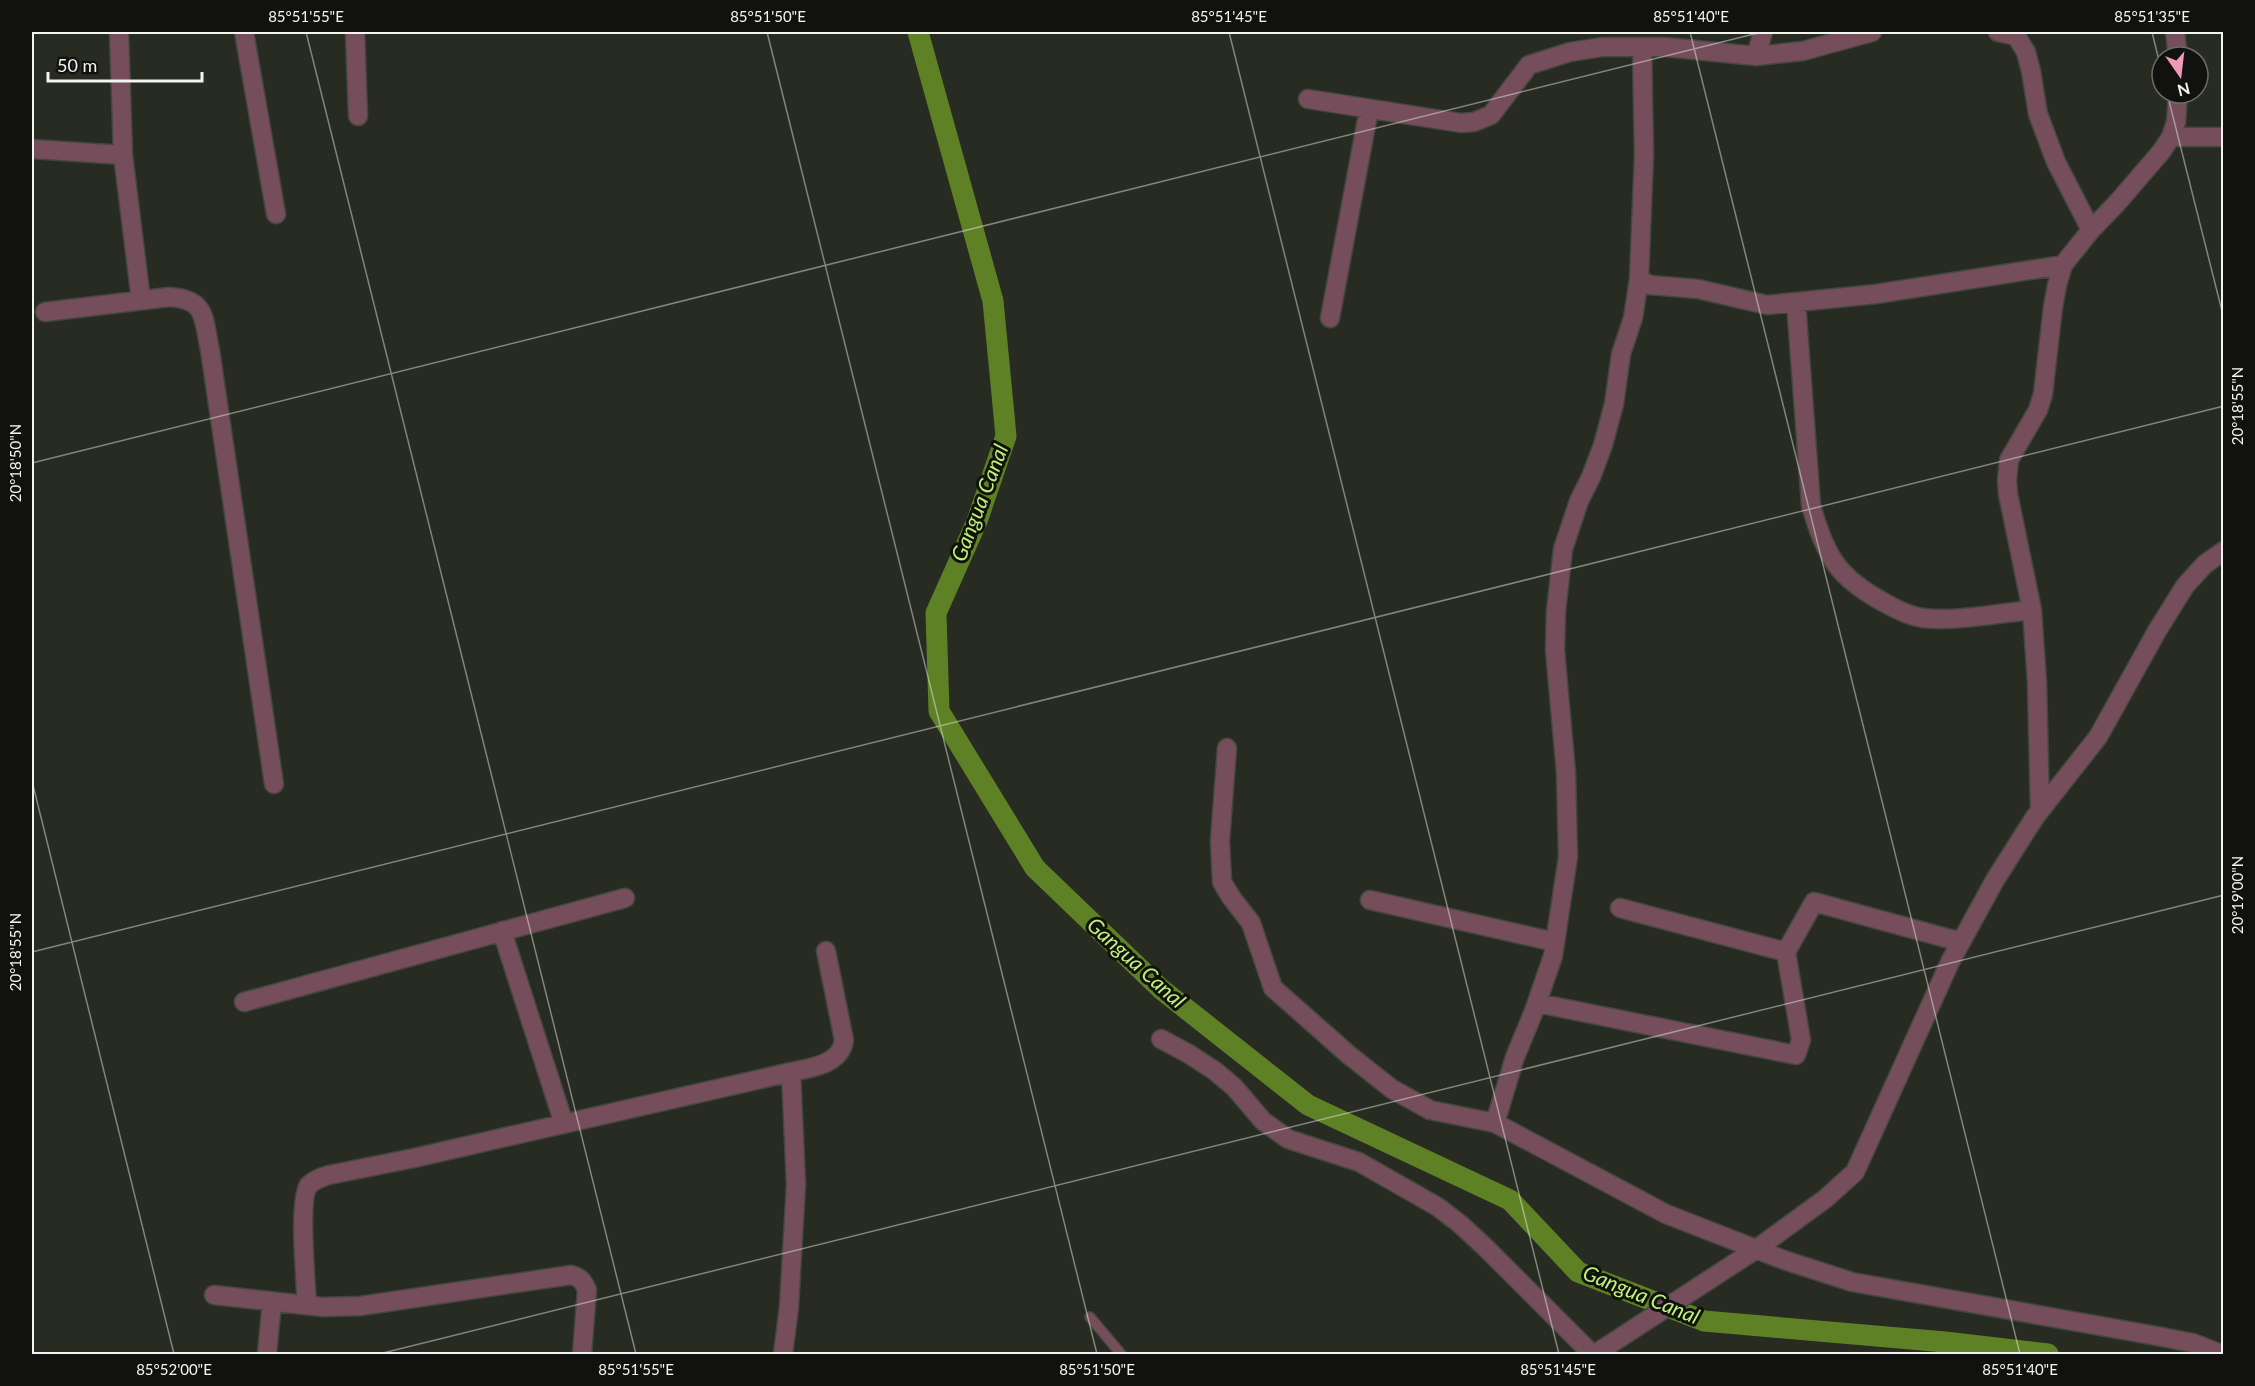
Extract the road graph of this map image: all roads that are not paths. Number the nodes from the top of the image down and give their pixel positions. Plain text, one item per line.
1 (119, 32) edge
2 (244, 32) edge
3 (355, 32) edge
4 (1763, 32) edge
5 (1872, 32) edge
6 (1998, 32) edge
7 (1642, 47) junction
8 (1756, 56) junction
9 (1308, 99) dead end
10 (2177, 105) edge
11 (1369, 109) junction
12 (358, 116) dead end
13 (2171, 137) junction
14 (2223, 137) edge
15 (32, 149) edge
16 (123, 155) junction
17 (276, 214) dead end
18 (2091, 230) junction
19 (2063, 265) junction
20 (1639, 279) junction
21 (141, 300) junction
22 (1796, 302) junction
23 (45, 312) dead end
24 (1330, 318) dead end
25 (2223, 551) edge
26 (2032, 610) junction
27 (1227, 747) dead end
28 (274, 784) dead end
29 (2040, 811) junction
30 (625, 898) dead end
31 (1371, 900) dead end
32 (1620, 908) dead end
33 (502, 931) junction
34 (1555, 942) junction
35 (1961, 942) junction
36 (826, 951) dead end
37 (1786, 952) junction
38 (244, 1002) dead end
39 (1537, 1003) junction
40 (1161, 1039) dead end
41 (791, 1072) junction
42 (1495, 1123) junction
43 (564, 1124) junction
44 (1755, 1250) junction
45 (214, 1295) dead end
46 (272, 1302) junction
47 (307, 1305) junction
48 (1090, 1317) dead end
49 (1597, 1352) edge
50 (267, 1354) edge
51 (582, 1354) edge
52 (783, 1354) edge
53 (1121, 1354) edge
54 (2221, 1354) edge

1 - 16 street
2 - 17 street
3 - 12 street
4 - 8 street
5 - 8 street
6 - 18 street
7 - 8 street
7 - 11 street
7 - 20 street
9 - 11 street
10 - 13 street
11 - 24 street
13 - 14 street
13 - 18 street
15 - 16 street
16 - 21 street
18 - 19 street
19 - 22 street
19 - 26 street
20 - 22 street
20 - 34 street
21 - 23 street
21 - 28 street
22 - 26 street
25 - 29 street
26 - 29 street
27 - 42 street
29 - 35 street
30 - 33 street
31 - 34 street
32 - 37 street
33 - 38 street
33 - 43 street
34 - 39 street
35 - 37 street
35 - 44 street
36 - 41 street
37 - 39 street
39 - 42 street
40 - 49 street
41 - 43 street
41 - 52 street
42 - 44 street
43 - 47 street
44 - 49 street
44 - 54 street
45 - 46 street
46 - 47 street
46 - 50 street
47 - 51 street
48 - 53 lane

